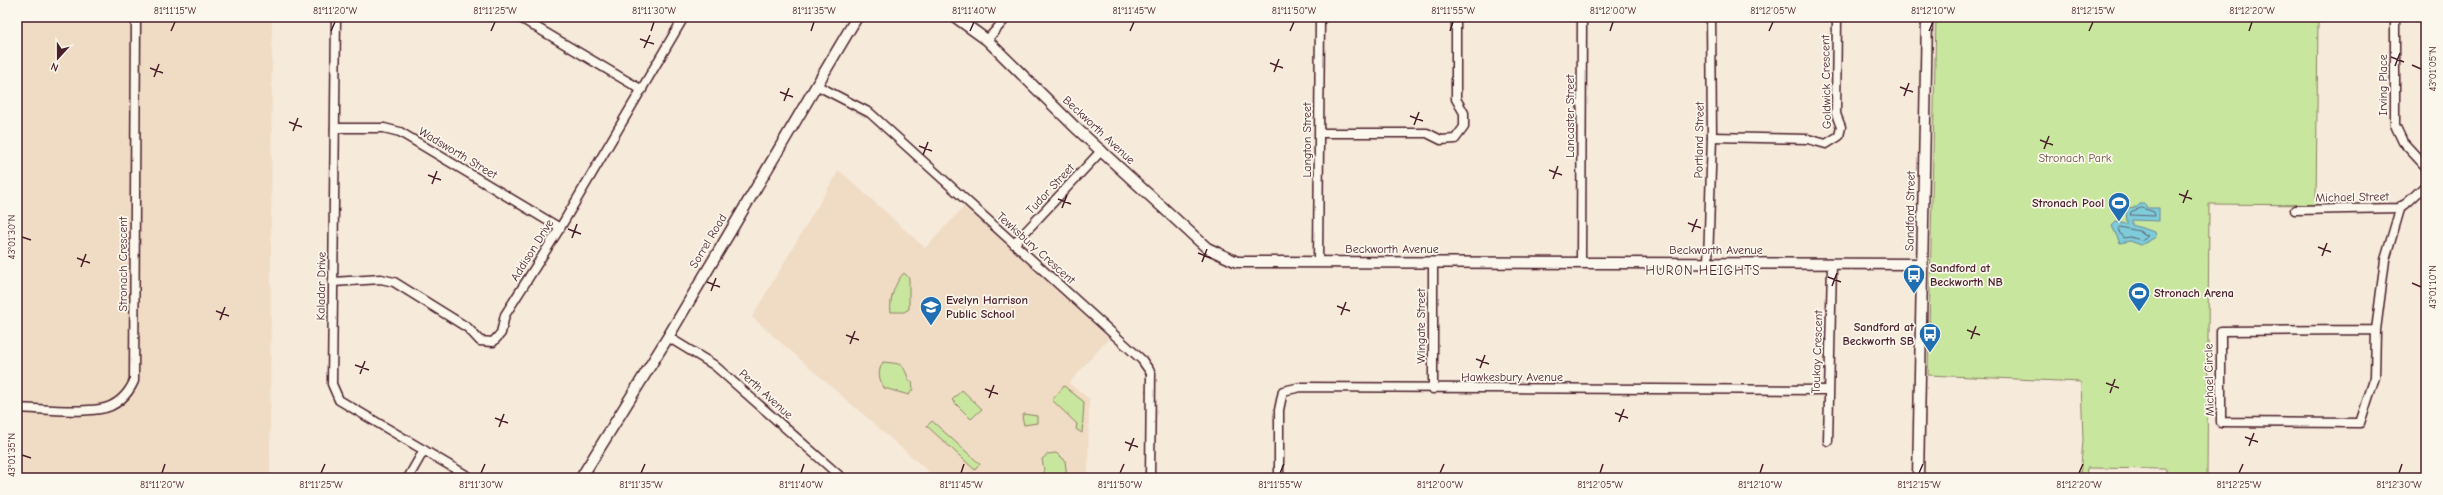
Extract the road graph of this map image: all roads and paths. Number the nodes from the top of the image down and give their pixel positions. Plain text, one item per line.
1 (136, 17) edge
2 (336, 17) edge
3 (519, 17) edge
4 (538, 17) edge
5 (684, 17) edge
6 (857, 17) edge
7 (955, 17) edge
8 (1007, 17) edge
9 (1320, 17) edge
10 (1456, 17) edge
11 (1582, 17) edge
12 (1711, 17) edge
13 (1837, 17) edge
14 (1927, 17) edge
15 (2395, 17) edge
16 (533, 26) junction
17 (987, 40) junction
18 (816, 85) junction
19 (642, 90) junction
20 (335, 128) junction
21 (1320, 133) junction
22 (1712, 137) junction
23 (1102, 150) junction
24 (2426, 167) edge
25 (2426, 185) edge
26 (2401, 206) junction
27 (2295, 210) dead end
28 (560, 228) junction
29 (1014, 244) junction
30 (1318, 262) junction
31 (1433, 262) junction
32 (1580, 263) junction
33 (1708, 263) junction
34 (1832, 264) junction
35 (1922, 264) junction
36 (333, 282) junction
37 (2376, 330) junction
38 (668, 336) junction
39 (1433, 389) junction
40 (1828, 390) junction
41 (17, 408) edge
42 (1828, 441) dead end
43 (424, 450) junction
44 (408, 478) edge
45 (471, 478) edge
46 (580, 478) edge
47 (842, 478) edge
48 (1150, 478) edge
49 (1278, 478) edge
50 (1918, 478) edge

1 - 41 street, Stronach Crescent
2 - 20 street, Kaladar Drive
3 - 16 street
4 - 16 street
5 - 19 street, Addison Drive
6 - 18 street, Sorrel Road
7 - 17 street, Beckworth Avenue
8 - 17 street
9 - 21 street, Langton Street
10 - 21 street
11 - 32 street, Lancaster Street
12 - 22 street, Portland Street
13 - 22 street, Goldwick Crescent
14 - 35 street, Sandford Street
15 - 24 street, Irving Place
16 - 19 street
17 - 23 street, Beckworth Avenue
18 - 29 street, Tewksbury Crescent
18 - 38 street, Sorrel Road
19 - 28 street, Addison Drive
20 - 28 street, Wadsworth Street
20 - 36 street, Kaladar Drive
21 - 30 street, Langton Street
22 - 33 street, Portland Street
23 - 29 street, Tudor Street
23 - 30 street, Beckworth Avenue
25 - 26 street, Michael Street
26 - 27 street, Michael Street
26 - 37 street, Michael Circle
28 - 36 street, Addison Drive
29 - 48 street, Tewksbury Crescent
30 - 31 street, Beckworth Avenue
31 - 32 street, Beckworth Avenue
31 - 39 street, Wingate Street
32 - 33 street, Beckworth Avenue
33 - 34 street, Beckworth Avenue
34 - 35 street, Beckworth Avenue
34 - 40 street, Toukay Crescent
35 - 50 street, Sandford Street
36 - 43 street, Kaladar Drive
37 - 37 street, Michael Circle
38 - 46 street, Sorrel Road
38 - 47 street, Perth Avenue
39 - 40 street, Hawkesbury Avenue
39 - 49 street, Hawkesbury Avenue
40 - 42 street, Toukay Crescent
43 - 44 street
43 - 45 street, Kaladar Drive

